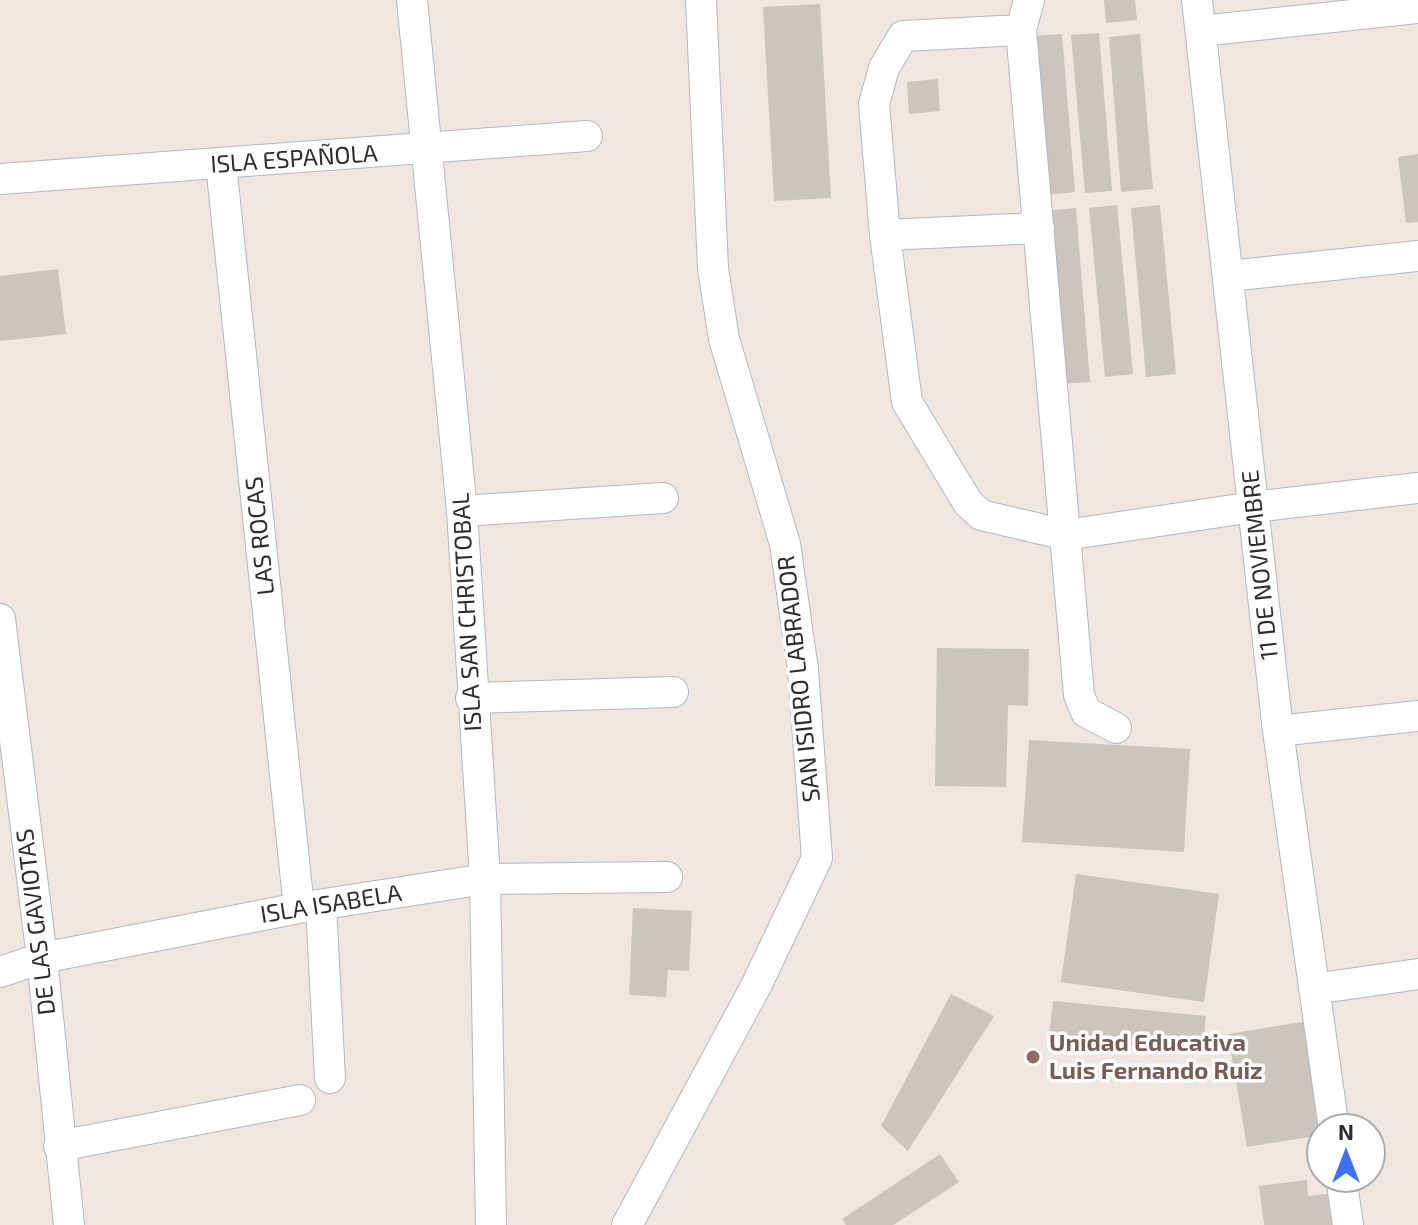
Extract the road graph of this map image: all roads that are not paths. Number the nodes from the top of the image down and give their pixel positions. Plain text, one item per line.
1 (412, 0) edge
2 (701, 0) edge
3 (1029, 0) edge
4 (1197, 0) edge
5 (1418, 8) edge
6 (1021, 30) junction
7 (1201, 31) junction
8 (587, 136) dead end
9 (429, 149) junction
10 (221, 164) junction
11 (0, 179) edge
12 (1039, 228) junction
13 (885, 235) junction
14 (1418, 256) edge
15 (1229, 276) junction
16 (1418, 488) edge
17 (663, 498) dead end
18 (1253, 507) junction
19 (462, 511) junction
20 (1066, 535) junction
21 (0, 619) edge
22 (673, 692) dead end
23 (471, 698) junction
24 (1418, 716) edge
25 (1116, 728) dead end
26 (1278, 731) junction
27 (667, 877) dead end
28 (485, 879) junction
29 (310, 906) junction
30 (42, 958) junction
31 (0, 972) edge
32 (1418, 974) edge
33 (1314, 989) junction
34 (330, 1078) dead end
35 (300, 1100) dead end
36 (1332, 1113) edge
37 (59, 1146) junction
38 (1343, 1193) edge
39 (69, 1225) edge
40 (491, 1225) edge
41 (627, 1225) edge
42 (1348, 1225) edge

1 - 9 street, ISLA SAN CHRISTOBAL
2 - 41 street, SAN ISIDRO LABRADOR
3 - 6 street
4 - 7 street, 11 DE NOVIEMBRE
5 - 7 street
6 - 12 street
6 - 13 street
7 - 15 street, 11 DE NOVIEMBRE
8 - 9 street, ISLA ESPAÑOLA
9 - 10 street, ISLA ESPAÑOLA
9 - 19 street, ISLA SAN CHRISTOBAL
10 - 11 street, ISLA ESPAÑOLA
10 - 29 street, LAS ROCAS
12 - 13 street
12 - 20 street
13 - 20 street
14 - 15 street
15 - 18 street, 11 DE NOVIEMBRE
16 - 18 street
17 - 19 street
18 - 20 street
18 - 26 street, 11 DE NOVIEMBRE
19 - 23 street, ISLA SAN CHRISTOBAL
20 - 25 street
21 - 30 street, DE LAS GAVIOTAS
22 - 23 street
23 - 28 street, ISLA SAN CHRISTOBAL
24 - 26 street
26 - 33 street, 11 DE NOVIEMBRE
27 - 28 street, ISLA ISABELA
28 - 29 street, ISLA ISABELA
28 - 40 street, ISLA SAN CHRISTOBAL
29 - 30 street, ISLA ISABELA
29 - 34 street, LAS ROCAS
30 - 31 street, ISLA ISABELA
30 - 37 street, DE LAS GAVIOTAS
32 - 33 street
33 - 36 street, 11 DE NOVIEMBRE
35 - 37 street
37 - 39 street, DE LAS GAVIOTAS
38 - 42 street

